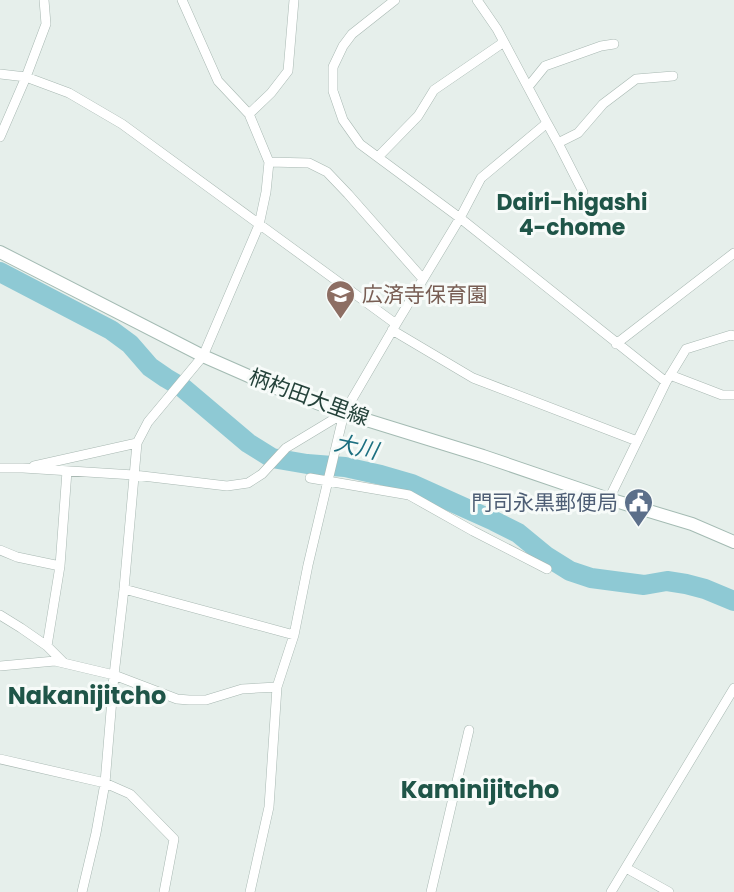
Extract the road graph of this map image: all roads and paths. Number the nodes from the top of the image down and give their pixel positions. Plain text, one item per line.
1 (44, 0) edge
2 (182, 0) edge
3 (294, 0) edge
4 (395, 0) edge
5 (477, 0) edge
6 (504, 42) junction
7 (614, 44) dead end
8 (0, 74) edge
9 (673, 76) dead end
10 (26, 77) junction
11 (528, 87) junction
12 (249, 114) junction
13 (547, 123) junction
14 (0, 136) edge
15 (558, 143) junction
16 (378, 157) junction
17 (269, 162) junction
18 (583, 192) dead end
19 (460, 218) junction
20 (259, 225) junction
21 (0, 252) edge
22 (734, 253) edge
23 (423, 279) junction
24 (394, 327) junction
25 (734, 336) edge
26 (616, 344) junction
27 (204, 356) junction
28 (668, 379) junction
29 (734, 395) edge
30 (344, 413) junction
31 (637, 441) junction
32 (137, 443) junction
33 (0, 468) edge
34 (23, 468) junction
35 (67, 471) junction
36 (134, 475) junction
37 (310, 478) dead end
38 (328, 481) junction
39 (609, 499) junction
40 (734, 542) edge
41 (0, 550) edge
42 (60, 566) junction
43 (547, 569) dead end
44 (124, 590) junction
45 (0, 615) edge
46 (294, 635) junction
47 (46, 646) junction
48 (64, 663) junction
49 (0, 666) edge
50 (114, 675) junction
51 (277, 687) junction
52 (733, 691) edge
53 (469, 730) dead end
54 (0, 759) edge
55 (105, 783) junction
56 (626, 868) junction
57 (82, 892) edge
58 (164, 892) edge
59 (250, 892) edge
60 (431, 892) edge
61 (611, 892) edge
62 (669, 892) edge

1 - 10 street
2 - 12 street
3 - 12 street
4 - 16 street
5 - 6 street
6 - 11 street
6 - 16 street
7 - 11 street
8 - 10 street
9 - 15 street
10 - 14 street
10 - 20 street
11 - 13 street
12 - 17 street
13 - 15 street
13 - 19 street
15 - 18 street
16 - 19 street
17 - 20 street
17 - 23 street
19 - 23 street
19 - 26 street
20 - 24 street
20 - 27 street
21 - 27 main road, 柄杓田大里線
22 - 26 street
23 - 24 street
24 - 30 street
24 - 31 street
25 - 28 street
26 - 28 street
27 - 30 main road, 柄杓田大里線
27 - 32 street
28 - 29 street
28 - 31 street
30 - 36 street
30 - 38 street
30 - 39 main road, 柄杓田大里線
31 - 39 street
32 - 34 street
32 - 36 street
33 - 34 street
34 - 35 street
35 - 36 street
35 - 42 street
36 - 44 street
37 - 38 street
38 - 43 street
38 - 46 street
39 - 40 main road, 柄杓田大里線
41 - 42 street
42 - 47 street
44 - 46 street
44 - 50 street
45 - 47 street
46 - 51 street
47 - 48 street
48 - 49 street
48 - 50 street
50 - 51 street
50 - 55 street
51 - 59 street
52 - 56 street
53 - 60 street
54 - 55 street
55 - 57 street
55 - 58 street
56 - 61 street
56 - 62 street

